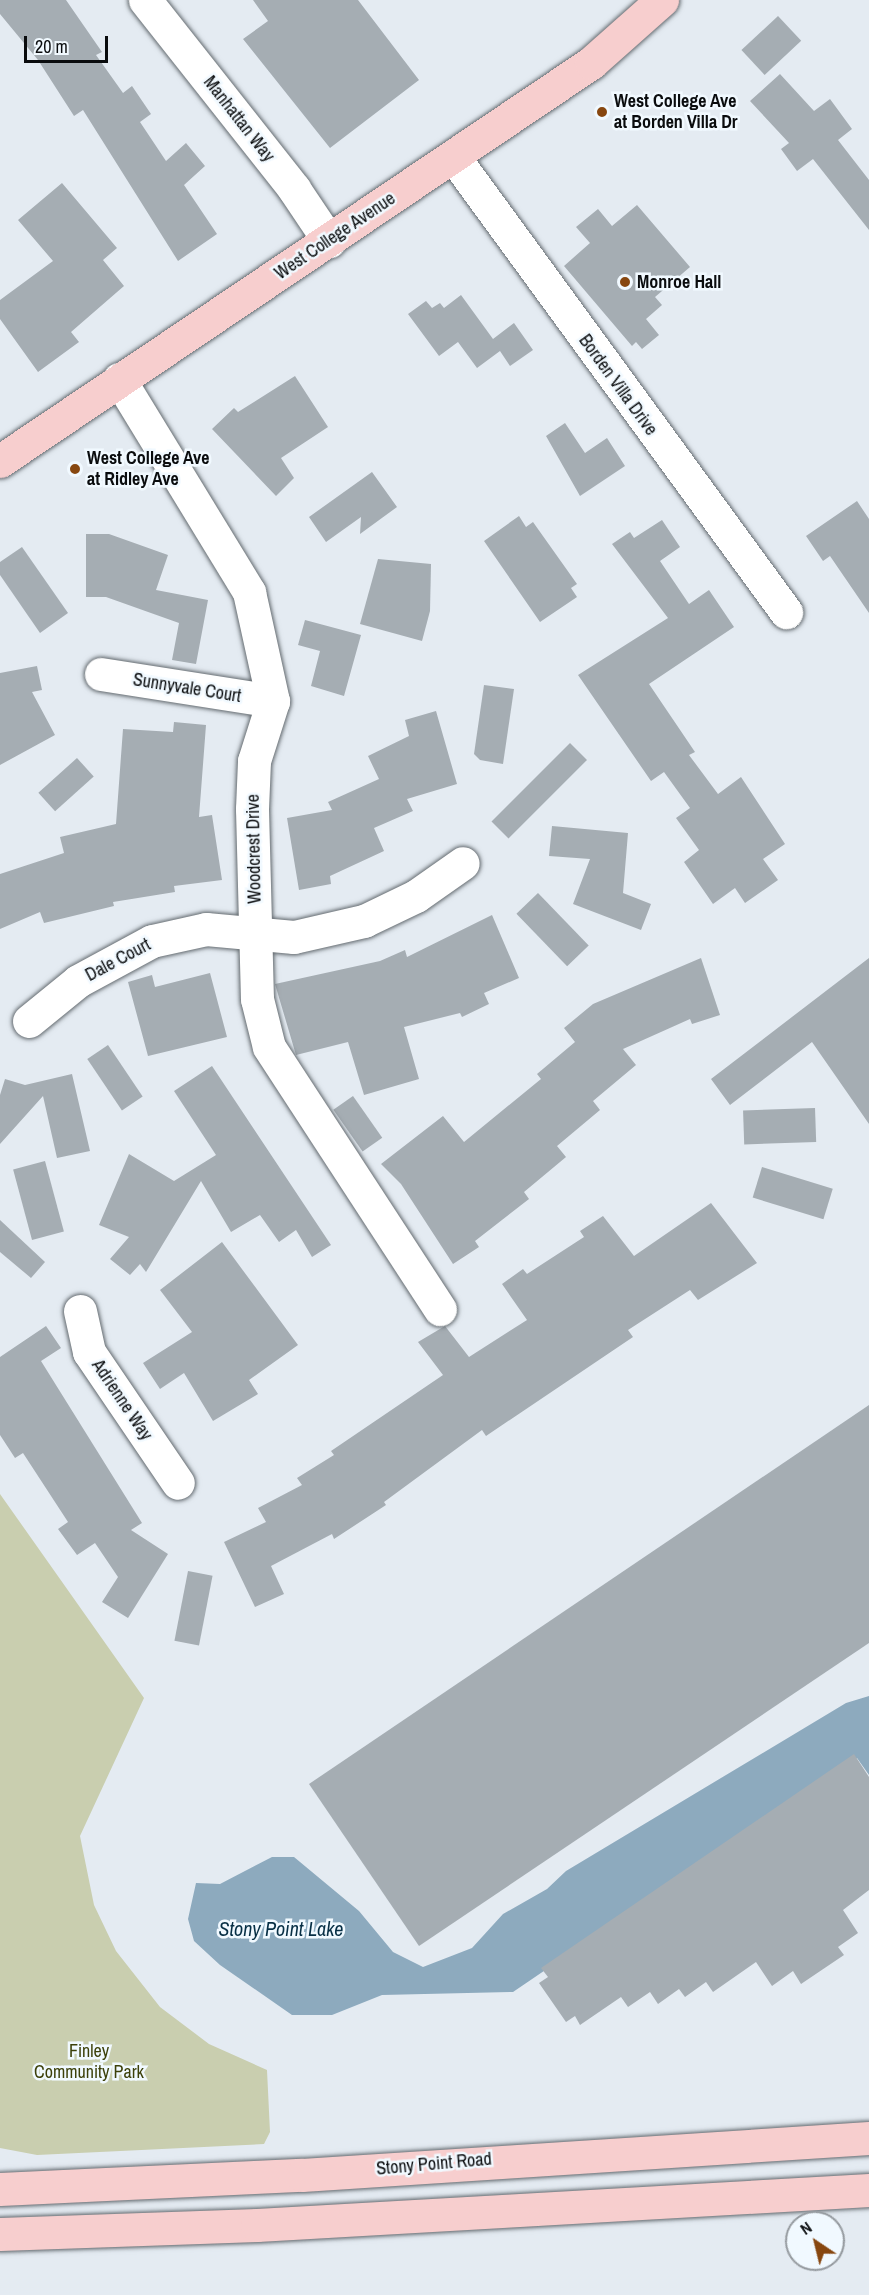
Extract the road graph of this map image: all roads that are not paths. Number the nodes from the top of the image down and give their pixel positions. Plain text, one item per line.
1 (145, 0) edge
2 (662, 0) edge
3 (453, 156) junction
4 (328, 241) junction
5 (119, 379) junction
6 (0, 461) edge
7 (786, 612) dead end
8 (101, 674) dead end
9 (273, 701) junction
10 (463, 863) dead end
11 (256, 935) junction
12 (29, 1021) dead end
13 (440, 1309) dead end
14 (80, 1311) dead end
15 (178, 1484) dead end
16 (869, 2138) edge
17 (0, 2189) edge
18 (869, 2190) edge
19 (0, 2234) edge

1 - 4 street, Manhattan Way
2 - 3 main road, West College Avenue
3 - 4 main road, West College Avenue
3 - 7 street, Borden Villa Drive
4 - 5 main road, West College Avenue
5 - 6 main road, West College Avenue
5 - 9 street, Woodcrest Drive
8 - 9 street, Sunnyvale Court
9 - 11 street, Woodcrest Drive
10 - 11 street, Dale Court
11 - 12 street, Dale Court
11 - 13 street, Woodcrest Drive
14 - 15 street, Adrienne Way
16 - 17 main road, Stony Point Road
18 - 19 main road

